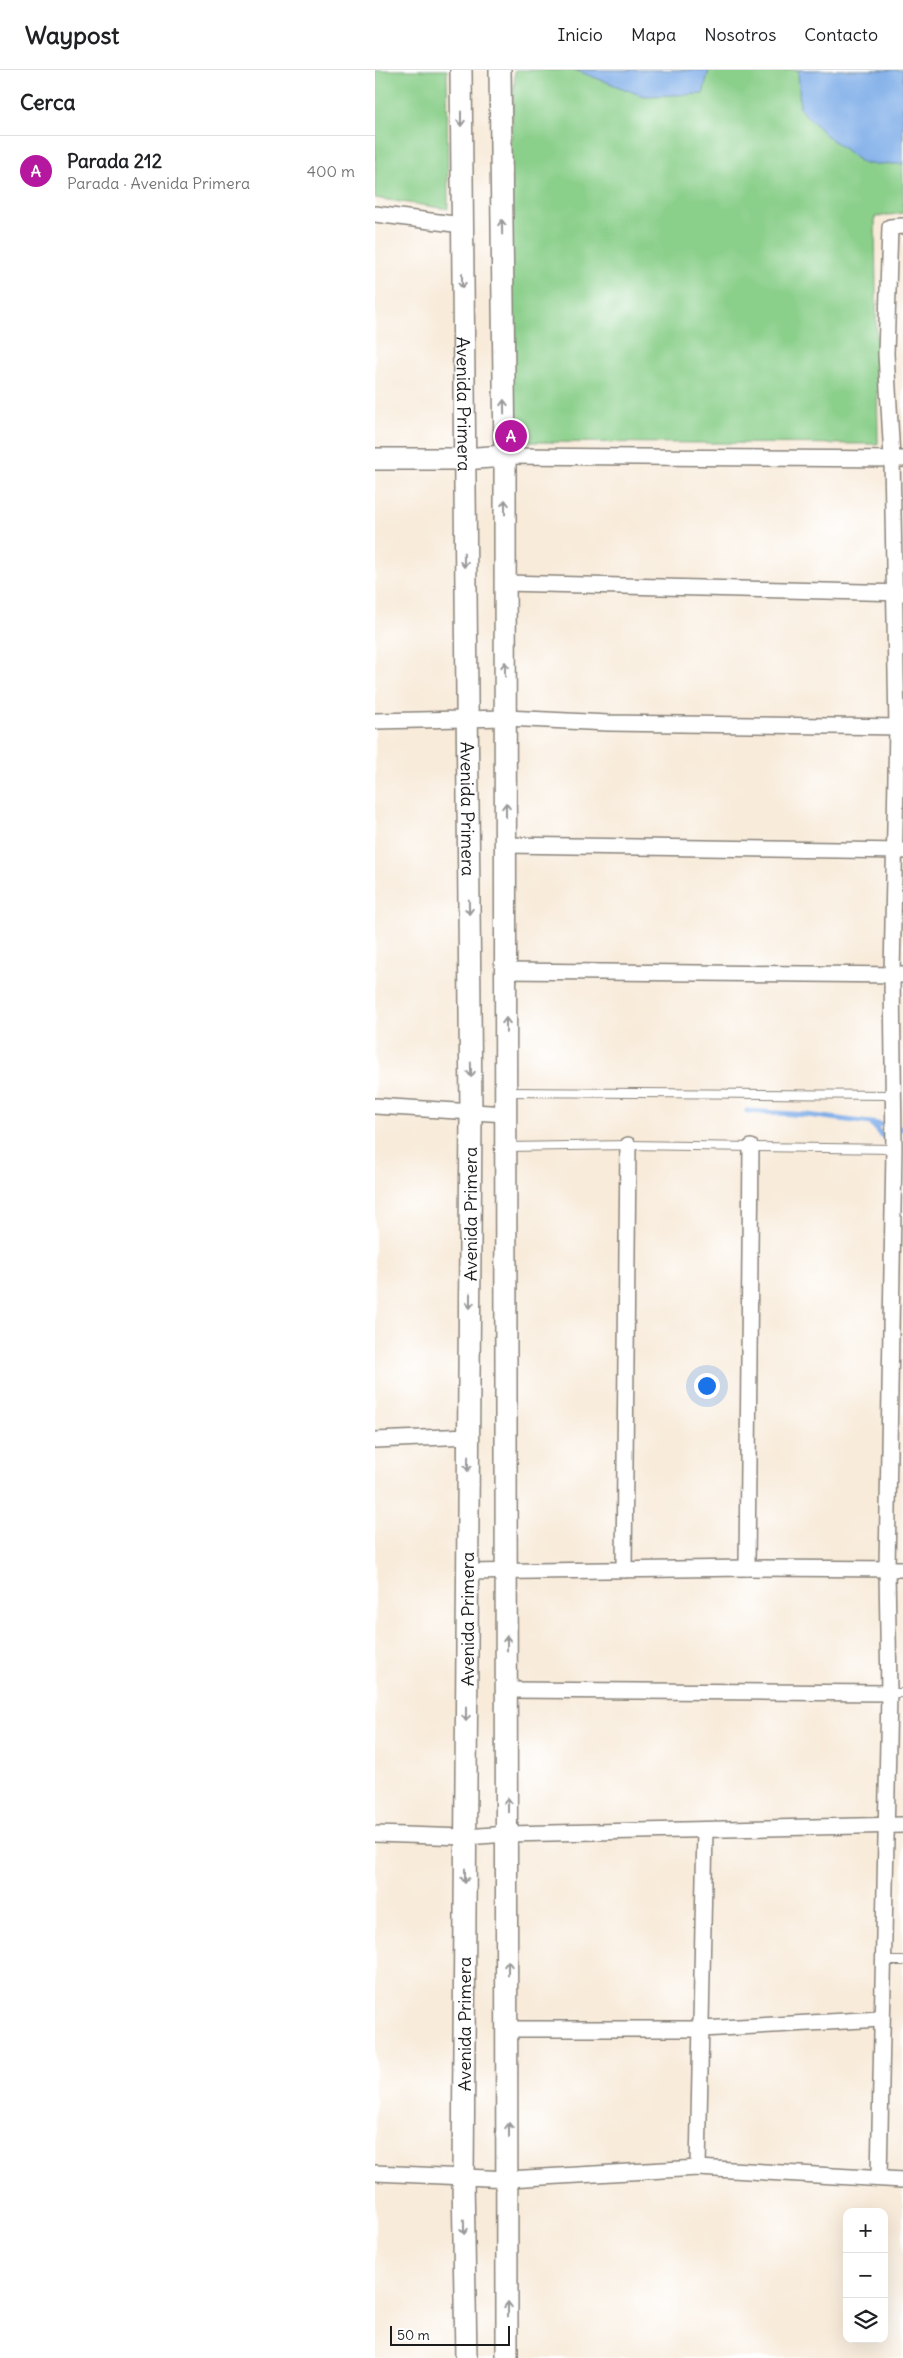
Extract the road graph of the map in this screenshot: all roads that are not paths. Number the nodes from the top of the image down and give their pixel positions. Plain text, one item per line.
1 (461, 70) edge
2 (499, 70) edge
3 (375, 214) edge
4 (462, 225) junction
5 (903, 226) edge
6 (505, 456) junction
7 (898, 458) edge
8 (375, 459) edge
9 (463, 459) junction
10 (505, 583) junction
11 (899, 593) edge
12 (506, 718) junction
13 (466, 719) junction
14 (375, 721) edge
15 (900, 727) edge
16 (506, 845) junction
17 (899, 851) edge
18 (506, 971) junction
19 (898, 975) edge
20 (506, 1092) junction
21 (893, 1095) junction
22 (375, 1106) edge
23 (471, 1113) junction
24 (506, 1114) junction
25 (628, 1146) junction
26 (506, 1147) junction
27 (751, 1148) junction
28 (893, 1149) junction
29 (897, 1318) edge
30 (896, 1430) edge
31 (469, 1436) junction
32 (375, 1440) edge
33 (747, 1568) junction
34 (887, 1569) junction
35 (903, 1569) edge
36 (624, 1570) junction
37 (467, 1572) junction
38 (507, 1572) junction
39 (508, 1690) junction
40 (896, 1693) edge
41 (885, 1824) junction
42 (903, 1825) edge
43 (705, 1830) junction
44 (375, 1834) edge
45 (508, 1834) junction
46 (465, 1837) junction
47 (883, 1961) junction
48 (903, 1961) edge
49 (881, 2019) junction
50 (508, 2029) junction
51 (702, 2029) junction
52 (698, 2168) junction
53 (375, 2173) edge
54 (463, 2178) junction
55 (879, 2178) junction
56 (509, 2179) junction
57 (903, 2180) edge
58 (466, 2358) edge
59 (507, 2358) edge

1 -> 4 main road, Avenida Primera
6 -> 2 main road, Avenida Primera
3 - 4 street
4 -> 9 main road, Avenida Primera
5 - 7 street
6 - 7 street
6 - 9 main road
10 -> 6 main road, Avenida Primera
7 - 11 street
8 - 9 main road
9 -> 13 main road, Avenida Primera
10 - 11 street
12 -> 10 main road, Avenida Primera
11 - 15 street
12 - 13 street
12 - 15 street
16 -> 12 main road, Avenida Primera
13 - 14 street
13 -> 23 main road, Avenida Primera
15 - 17 street
16 - 17 street
16 - 18 main road, Avenida Primera
17 - 19 street
18 - 19 street
20 -> 18 main road, Avenida Primera
19 - 21 street
20 - 21 lane
20 - 24 main road, Avenida Primera
21 - 28 street
22 - 23 street
23 - 24 street
23 -> 31 main road, Avenida Primera
24 - 26 main road, Avenida Primera
25 - 26 lane
25 - 27 lane
25 - 36 street
26 - 38 main road, Avenida Primera
27 - 28 lane
27 - 33 street
28 - 29 street
29 - 30 street
30 - 34 street
31 - 32 street
31 -> 37 main road, Avenida Primera
33 - 34 street
33 - 36 street
34 - 35 street
34 - 40 street
36 - 38 street
37 - 38 street
37 -> 46 main road, Avenida Primera
39 -> 38 main road, Avenida Primera
39 - 40 street
45 -> 39 main road, Avenida Primera
40 - 41 street
41 - 42 street
41 - 43 street
41 - 47 street
43 - 45 street
43 - 51 street
44 - 46 street
45 - 46 street
50 -> 45 main road, Avenida Primera
46 -> 54 main road, Avenida Primera
47 - 48 lane
47 - 49 street
49 - 51 street
49 - 55 street
50 - 51 street
56 -> 50 main road, Avenida Primera
51 - 52 street
52 - 55 street
52 - 56 street
53 - 54 street
54 - 56 street
54 -> 58 main road, Avenida Primera
55 - 57 street
59 -> 56 main road, Avenida Primera

